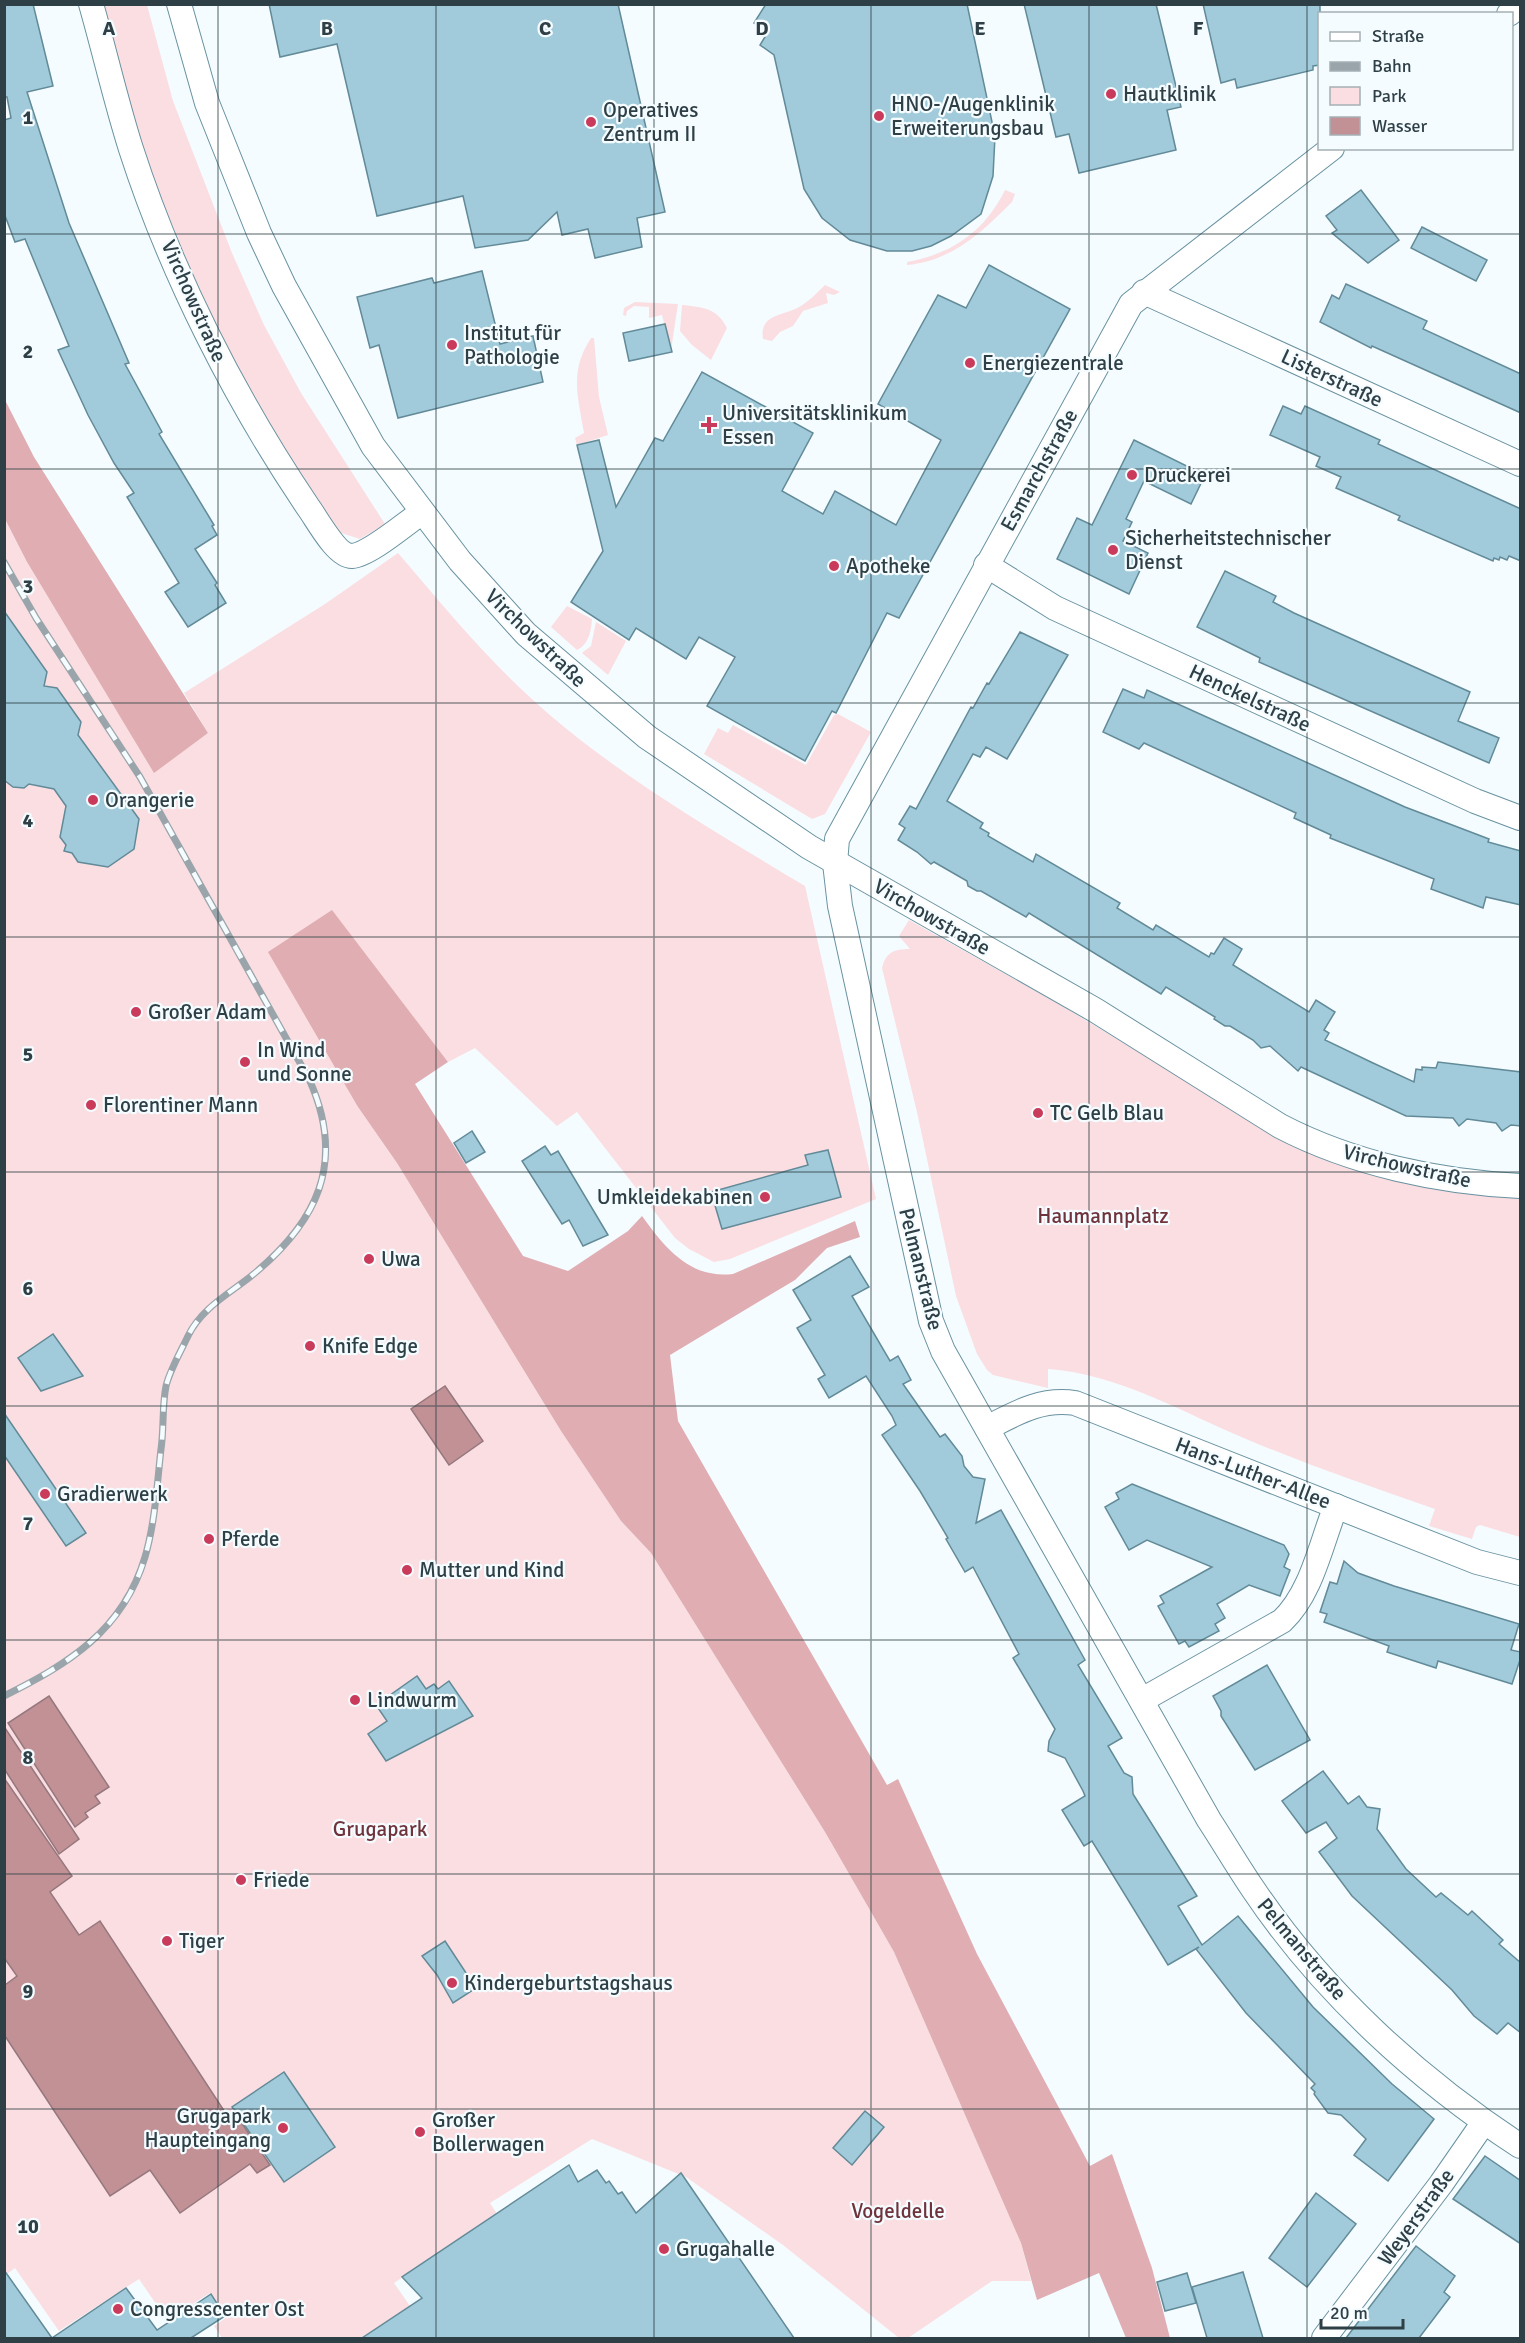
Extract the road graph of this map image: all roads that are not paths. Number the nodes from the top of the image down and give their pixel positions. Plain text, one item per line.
1 (91, 4) edge
2 (179, 4) edge
3 (1329, 150) edge
4 (1144, 292) junction
5 (1521, 464) edge
6 (421, 513) junction
7 (986, 566) junction
8 (1521, 818) edge
9 (835, 863) junction
10 (1521, 1186) edge
11 (987, 1428) junction
12 (1336, 1506) junction
13 (1521, 1573) edge
14 (1142, 1700) junction
15 (1484, 2122) junction
16 (1521, 2146) edge
17 (1324, 2338) edge

1 - 6 street, Virchowstraße
2 - 6 street, Virchowstraße
3 - 4 street, Esmarchstraße
4 - 5 street, Listerstraße
4 - 7 street, Esmarchstraße
6 - 9 street, Virchowstraße
7 - 8 street, Henckelstraße
7 - 9 street, Esmarchstraße
9 - 10 street, Virchowstraße
9 - 11 street, Pelmanstraße
11 - 12 street, Hans-Luther-Allee
11 - 14 street, Pelmanstraße
12 - 13 street, Hans-Luther-Allee
12 - 14 street
14 - 15 street, Pelmanstraße
15 - 16 street, Pelmanstraße
15 - 17 street, Weyerstraße

